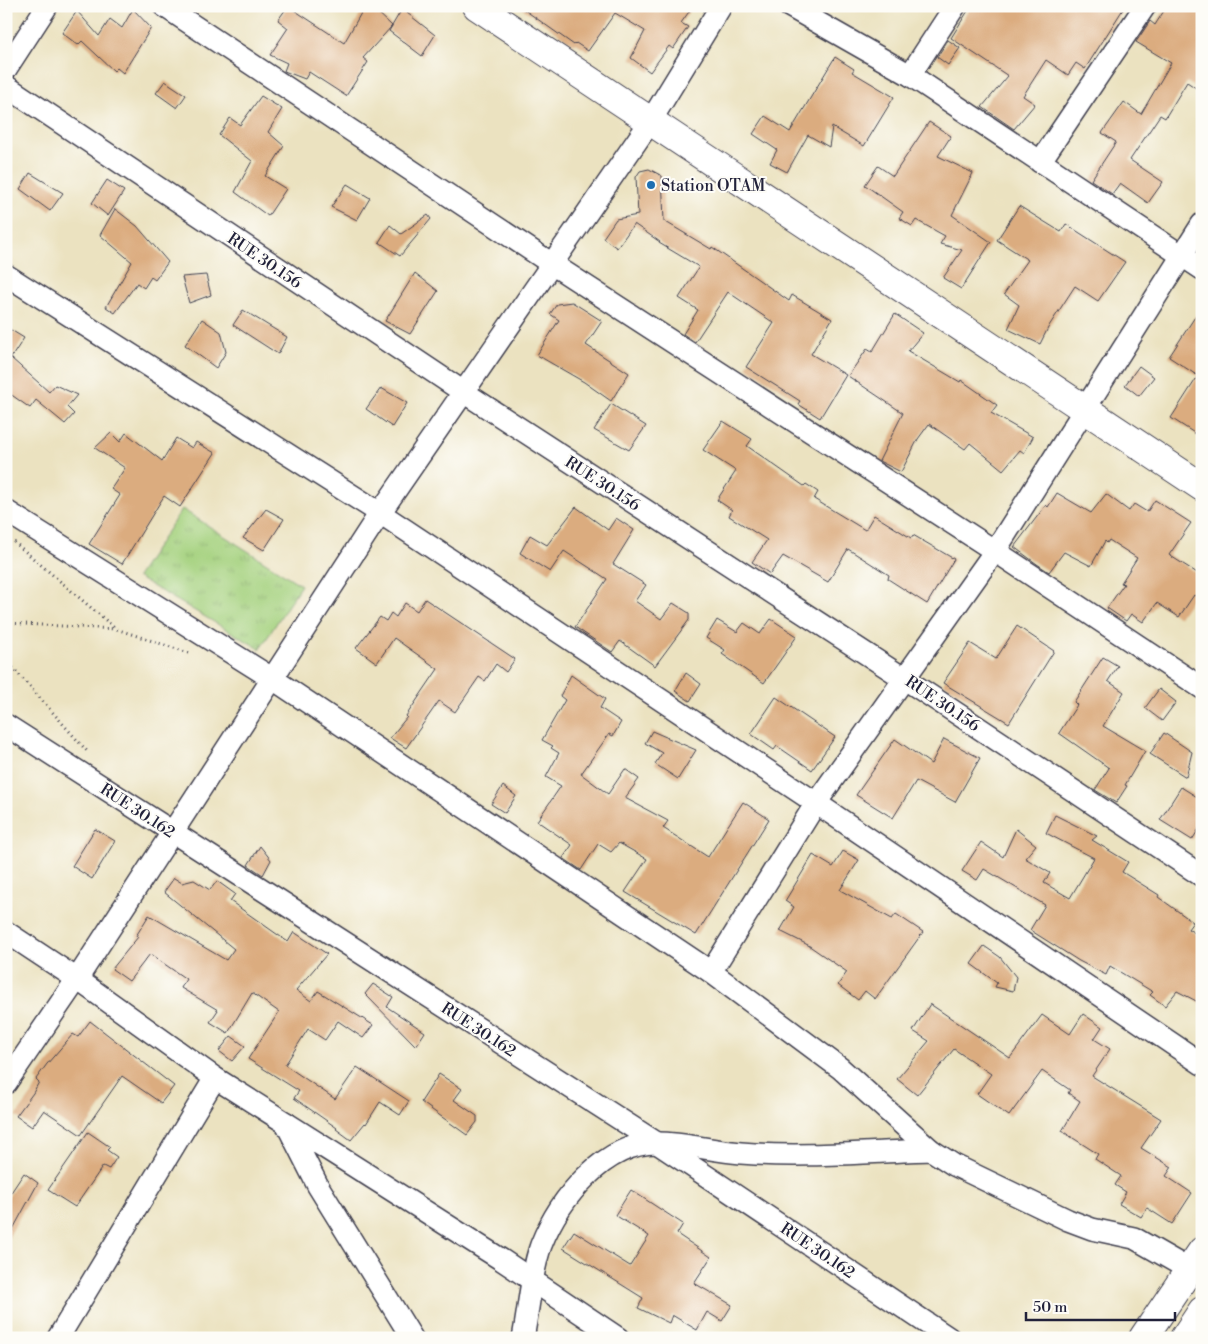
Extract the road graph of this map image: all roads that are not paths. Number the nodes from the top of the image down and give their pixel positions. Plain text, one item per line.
1 (47, 6) edge
2 (164, 6) edge
3 (477, 6) edge
4 (721, 6) edge
5 (788, 6) edge
6 (955, 6) edge
7 (1145, 6) edge
8 (6, 69) edge
9 (910, 75) junction
10 (6, 86) edge
11 (650, 122) junction
12 (1040, 162) junction
13 (1202, 224) edge
14 (1181, 255) junction
15 (552, 264) junction
16 (1202, 269) edge
17 (6, 276) edge
18 (465, 393) junction
19 (1086, 410) junction
20 (1202, 487) edge
21 (6, 511) edge
22 (380, 513) junction
23 (995, 551) junction
24 (273, 679) junction
25 (905, 679) junction
26 (1202, 688) edge
27 (6, 725) edge
28 (816, 803) junction
29 (172, 832) junction
30 (1202, 876) edge
31 (6, 932) edge
32 (711, 972) junction
33 (77, 979) junction
34 (1202, 1064) edge
35 (215, 1078) junction
36 (6, 1083) edge
37 (286, 1123) junction
38 (657, 1143) junction
39 (931, 1150) junction
40 (1196, 1260) edge
41 (534, 1282) junction
42 (1202, 1311) edge
43 (58, 1338) edge
44 (412, 1338) edge
45 (523, 1338) edge
46 (618, 1338) edge
47 (949, 1338) edge
48 (1143, 1338) edge
49 (1184, 1338) edge

1 - 8 street
2 - 15 street
3 - 11 street
4 - 11 street
5 - 9 street
6 - 9 street
7 - 12 street
9 - 12 street
10 - 18 street, RUE 30.156
11 - 15 street
11 - 19 street
12 - 14 street
13 - 14 street
14 - 16 street
14 - 19 street
15 - 18 street
15 - 23 street
17 - 22 street
18 - 22 street
18 - 25 street, RUE 30.156
19 - 20 street
19 - 23 street
21 - 24 street
22 - 24 street
22 - 28 street
23 - 25 street
23 - 26 street
24 - 29 street
24 - 32 street
25 - 28 street
25 - 30 street, RUE 30.156
27 - 29 street, RUE 30.162
28 - 32 street
28 - 34 street
29 - 33 street
29 - 38 street, RUE 30.162
31 - 33 street
32 - 39 street
33 - 35 street
33 - 36 street
35 - 37 street
35 - 43 street
37 - 41 street
37 - 44 street
38 - 39 street
38 - 41 street
38 - 47 street, RUE 30.162
39 - 40 street
40 - 48 street
41 - 45 street
41 - 46 street
42 - 49 street

